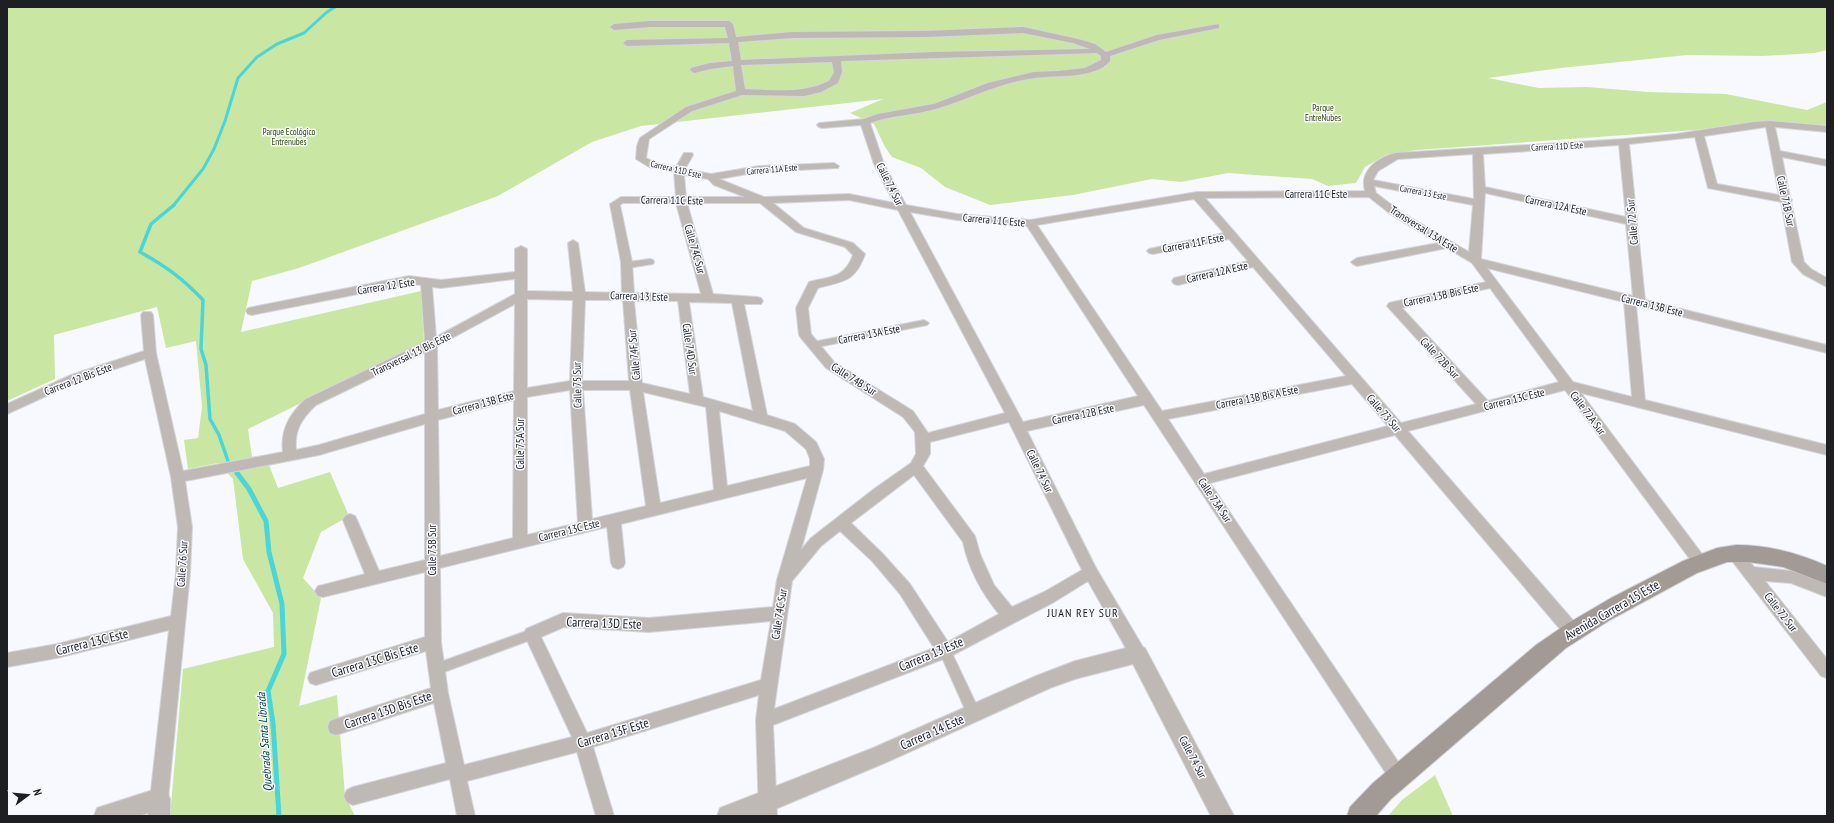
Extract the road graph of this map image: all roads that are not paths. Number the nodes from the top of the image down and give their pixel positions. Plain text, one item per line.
1 (1216, 26) dead end
2 (614, 27) dead end
3 (733, 40) junction
4 (627, 43) dead end
5 (929, 45) junction
6 (1101, 53) junction
7 (836, 60) junction
8 (736, 63) junction
9 (694, 70) dead end
10 (741, 92) junction
11 (865, 122) junction
12 (1770, 124) junction
13 (822, 125) dead end
14 (1827, 129) edge
15 (1699, 133) junction
16 (1624, 142) junction
17 (1478, 150) junction
18 (1776, 153) junction
19 (688, 155) dead end
20 (1827, 163) edge
21 (834, 166) dead end
22 (679, 170) junction
23 (711, 177) junction
24 (1368, 182) junction
25 (1480, 189) junction
26 (1372, 194) junction
27 (1197, 195) junction
28 (762, 200) junction
29 (1787, 200) junction
30 (681, 201) junction
31 (617, 202) joint
32 (1479, 203) junction
33 (903, 208) junction
34 (1632, 222) junction
35 (1030, 223) junction
36 (1233, 235) junction
37 (573, 243) dead end
38 (1447, 245) junction
39 (521, 249) dead end
40 (1153, 251) dead end
41 (1475, 261) junction
42 (650, 262) dead end
43 (1357, 262) dead end
44 (1257, 263) junction
45 (628, 265) junction
46 (521, 275) junction
47 (426, 281) junction
48 (1178, 281) dead end
49 (1827, 283) edge
50 (1493, 284) junction
51 (579, 294) junction
52 (522, 295) junction
53 (628, 296) junction
54 (683, 298) junction
55 (708, 298) junction
56 (737, 300) junction
57 (1635, 300) junction
58 (757, 301) dead end
59 (1395, 310) joint
60 (252, 311) dead end
61 (147, 315) dead end
62 (924, 323) dead end
63 (431, 345) junction
64 (813, 345) junction
65 (1826, 348) edge
66 (150, 353) junction
67 (1827, 360) edge
68 (1354, 378) junction
69 (576, 385) junction
70 (1568, 385) junction
71 (636, 386) junction
72 (519, 394) junction
73 (1148, 399) junction
74 (696, 401) junction
75 (712, 404) junction
76 (1639, 404) junction
77 (1485, 406) junction
78 (7, 409) edge
79 (1159, 416) junction
80 (432, 417) junction
81 (761, 418) junction
82 (1016, 422) junction
83 (790, 427) joint
84 (1398, 429) junction
85 (923, 439) junction
86 (1827, 450) edge
87 (290, 456) junction
88 (916, 467) junction
89 (816, 470) junction
90 (178, 477) junction
91 (1201, 480) junction
92 (721, 493) junction
93 (654, 510) junction
94 (350, 520) dead end
95 (613, 520) junction
96 (841, 523) junction
97 (585, 526) junction
98 (520, 542) junction
99 (1734, 553) junction
100 (1700, 562) junction
101 (618, 563) dead end
102 (433, 564) junction
103 (1090, 572) junction
104 (1750, 573) junction
105 (1827, 575) edge
106 (374, 578) junction
107 (784, 580) junction
108 (322, 591) dead end
109 (1827, 591) edge
110 (780, 613) junction
111 (1010, 616) junction
112 (177, 621) junction
113 (1572, 632) junction
114 (532, 634) junction
115 (433, 642) junction
116 (945, 650) junction
117 (1138, 654) junction
118 (7, 660) edge
119 (436, 669) junction
120 (1827, 671) edge
121 (316, 678) dead end
122 (768, 685) junction
123 (440, 693) junction
124 (974, 714) junction
125 (764, 720) junction
126 (336, 727) dead end
127 (583, 742) junction
128 (456, 772) junction
129 (1399, 778) junction
130 (353, 796) dead end
131 (159, 807) edge
132 (767, 809) edge
133 (105, 816) edge
134 (466, 816) edge
135 (605, 816) edge
136 (728, 816) edge
137 (1224, 816) edge
138 (1359, 816) edge

1 - 6 street
2 - 3 street
3 - 4 street
3 - 5 street
3 - 8 street
5 - 6 street
5 - 6 street
5 - 7 street
6 - 11 street
7 - 8 street
7 - 10 street
8 - 9 street
8 - 10 street
10 - 22 street, Carrera 11D Este
11 - 13 street
11 - 33 street, Calle 74 Sur
12 - 14 street, Carrera 11D Este
12 - 15 street, Carrera 11D Este
12 - 18 street, Calle 71B Sur
15 - 16 street, Carrera 11D Este
15 - 29 street
16 - 17 street, Carrera 11D Este
16 - 34 street, Calle 72 Sur
17 - 24 street, Carrera 11D Este
17 - 25 street
18 - 20 street
18 - 29 street, Calle 71B Sur
19 - 22 street
21 - 23 street, Carrera 11A Este
22 - 23 street, Carrera 11D Este
22 - 30 street, Calle 74C Sur
23 - 28 street
24 - 26 street
24 - 32 street, Carrera 13 Este
25 - 32 street
25 - 34 street, Carrera 12A Este
26 - 27 street, Carrera 11C Este
26 - 38 street, Transversal 13A Este
27 - 35 street, Carrera 11C Este
27 - 36 street, Calle 73 Sur
28 - 30 street, Carrera 11C Este
28 - 33 street, Carrera 11C Este
28 - 64 street, Calle 74B Sur
29 - 49 street, Calle 71B Sur
30 - 31 street, Carrera 11C Este
30 - 55 street, Calle 74C Sur
31 - 45 street, Calle 74F Sur
32 - 41 street
33 - 35 street, Carrera 11C Este
33 - 82 street, Calle 74 Sur
34 - 57 street, Calle 72 Sur
35 - 73 street, Calle 73A Sur
36 - 40 street, Carrera 11F Este
36 - 44 street, Calle 73 Sur
37 - 51 street, Calle 75 Sur
38 - 41 street, Transversal 13A Este
38 - 43 street
39 - 46 street, Calle 75A Sur
41 - 50 street, Calle 72A Sur
41 - 57 street, Carrera 13B Este
42 - 45 street
44 - 48 street, Carrera 12A Este
44 - 68 street, Calle 73 Sur
45 - 53 street, Calle 74F Sur
46 - 47 street, Carrera 12 Este
46 - 52 street, Calle 75A Sur
47 - 60 street, Carrera 12 Este
47 - 63 street, Calle 75B Sur
50 - 59 street, Carrera 13B Bis Este
50 - 70 street, Calle 72A Sur
51 - 52 street, Carrera 13 Este
51 - 53 street, Carrera 13 Este
51 - 69 street, Calle 75 Sur
52 - 63 street, Transversal 13 Bis Este
52 - 72 street, Calle 75A Sur
53 - 54 street, Carrera 13 Este
53 - 71 street, Calle 74F Sur
54 - 55 street, Carrera 13 Este
54 - 74 street, Calle 74D Sur
55 - 56 street, Carrera 13 Este
56 - 58 street, Carrera 13 Este
56 - 81 street
57 - 65 street, Carrera 13B Este
57 - 76 street, Calle 72 Sur
59 - 77 street, Calle 72B Sur
61 - 66 street, Calle 76 Sur
62 - 64 street, Carrera 13A Este
63 - 80 street, Calle 75B Sur
63 - 87 street, Transversal 13 Bis Este
64 - 85 street, Calle 74B Sur
65 - 67 street
66 - 78 street, Carrera 12 Bis Este
66 - 90 street, Calle 76 Sur
68 - 79 street, Carrera 13B Bis A Este
68 - 84 street, Calle 73 Sur
69 - 71 street, Carrera 13B Este
69 - 72 street, Carrera 13B Este
69 - 97 street, Calle 75 Sur
70 - 76 street, Carrera 13C Este
70 - 77 street, Carrera 13C Este
70 - 100 street, Calle 72A Sur
71 - 74 street, Carrera 13B Este
71 - 93 street, Calle 74F Sur
72 - 80 street, Carrera 13B Este
72 - 98 street, Calle 75A Sur
73 - 79 street, Calle 73A Sur
73 - 82 street, Carrera 12B Este
74 - 75 street, Carrera 13B Este
75 - 81 street, Carrera 13B Este
75 - 92 street
76 - 86 street, Carrera 13C Este
77 - 84 street, Carrera 13C Este
79 - 91 street, Calle 73A Sur
80 - 87 street, Carrera 13B Este
80 - 102 street, Calle 75B Sur
81 - 83 street, Carrera 13B Este
82 - 85 street, Carrera 12B Este
82 - 103 street, Calle 74 Sur
83 - 89 street, Calle 74C Sur
84 - 91 street, Carrera 13C Este
84 - 113 street, Calle 73 Sur
85 - 88 street
87 - 90 street, Carrera 13B Este
88 - 96 street
88 - 111 street
89 - 92 street, Carrera 13C Este
89 - 107 street, Calle 74C Sur
90 - 112 street, Calle 76 Sur
91 - 129 street, Calle 73A Sur
92 - 93 street, Carrera 13C Este
93 - 95 street, Carrera 13C Este
94 - 106 street
95 - 97 street, Carrera 13C Este
95 - 101 street
96 - 107 street
96 - 116 street
97 - 98 street, Carrera 13C Este
98 - 102 street, Carrera 13C Este
99 - 100 main road, Avenida Carrera 15 Este
99 - 104 street, Calle 72 Sur
99 - 105 main road, Avenida Carrera 15 Este
100 - 113 main road, Avenida Carrera 15 Este
102 - 106 street, Carrera 13C Este
102 - 115 street, Calle 75B Sur
103 - 111 street, Carrera 13 Este
103 - 117 street, Calle 74 Sur
104 - 109 street
104 - 120 street, Calle 72 Sur
106 - 108 street, Carrera 13C Este
107 - 110 street, Calle 74C Sur
110 - 114 street, Carrera 13D Este
110 - 122 street, Calle 74C Sur
111 - 116 street, Carrera 13 Este
112 - 118 street, Carrera 13C Este
112 - 131 street, Calle 76 Sur
113 - 129 main road, Avenida Carrera 15 Este
114 - 119 street, Carrera 13D Este
114 - 127 street
115 - 119 street, Calle 75B Sur
115 - 121 street, Carrera 13C Bis Este
116 - 124 street
116 - 125 street, Carrera 13 Este
117 - 124 street, Carrera 14 Este
117 - 137 street, Calle 74 Sur
119 - 123 street, Calle 75B Sur
122 - 125 street, Calle 74C Sur
122 - 127 street, Carrera 13F Este
123 - 126 street, Carrera 13D Bis Este
123 - 128 street, Calle 75B Sur
124 - 132 street, Carrera 14 Este
125 - 132 street, Calle 74C Sur
127 - 128 street, Carrera 13F Este
127 - 135 street
128 - 130 street, Carrera 13F Este
128 - 134 street, Calle 75B Sur
129 - 138 main road, Avenida Carrera 15 Este
131 - 133 street
132 - 136 street, Carrera 14 Este

